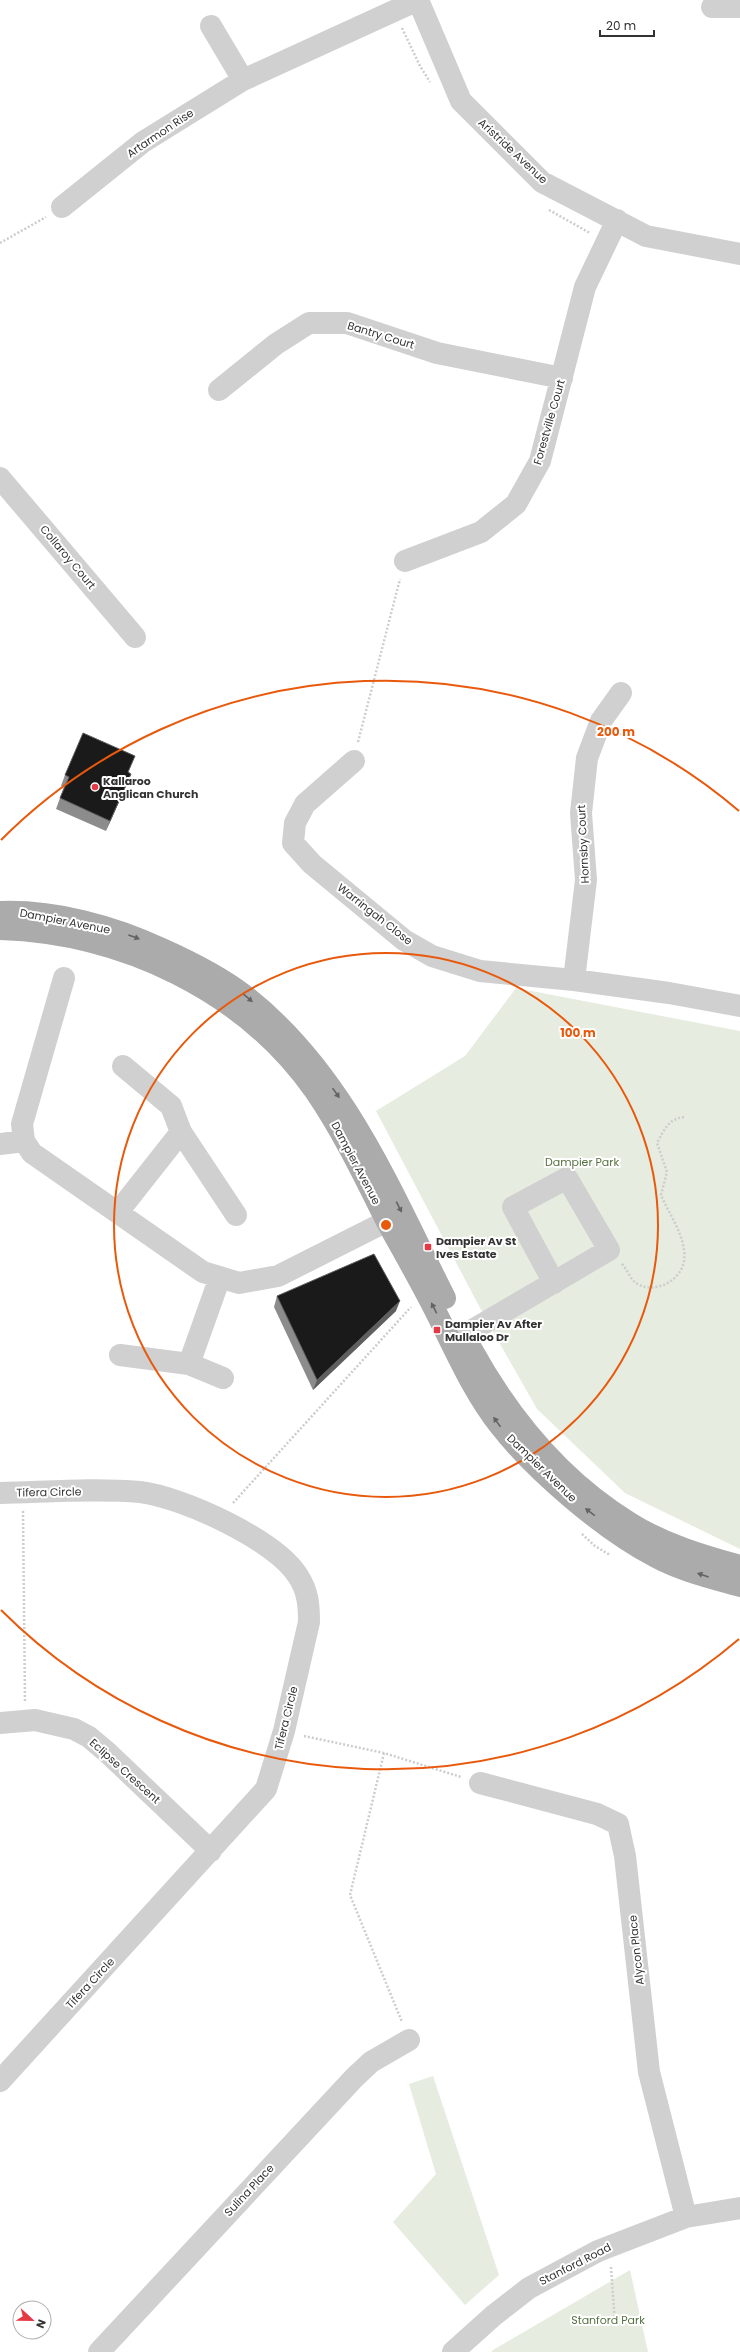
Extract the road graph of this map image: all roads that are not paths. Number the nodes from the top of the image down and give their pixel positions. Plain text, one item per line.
1 (418, 0) edge
2 (712, 7) dead end
3 (740, 7) edge
4 (212, 26) dead end
5 (243, 80) junction
6 (62, 207) road end
7 (617, 220) junction
8 (740, 254) edge
9 (562, 378) junction
10 (219, 390) dead end
11 (0, 478) edge
12 (405, 561) road end
13 (135, 638) dead end
14 (621, 693) dead end
15 (354, 761) road end
16 (0, 912) edge
17 (0, 929) edge
18 (64, 978) dead end
19 (574, 980) junction
20 (740, 1006) edge
21 (123, 1066) dead end
22 (181, 1132) junction
23 (24, 1141) junction
24 (0, 1144) edge
25 (118, 1212) junction
26 (236, 1215) dead end
27 (387, 1221) junction
28 (220, 1277) junction
29 (554, 1283) junction
30 (464, 1335) junction
31 (120, 1355) dead end
32 (189, 1364) junction
33 (222, 1378) dead end
34 (0, 1493) edge
35 (740, 1566) edge
36 (740, 1586) edge
37 (0, 1723) edge
38 (480, 1783) road end
39 (211, 1851) junction
40 (409, 2040) road end
41 (0, 2081) edge
42 (740, 2208) edge
43 (686, 2217) junction
44 (99, 2352) edge
45 (453, 2352) edge

1 - 5 street, Artarmon Rise
1 - 7 street, Aristride Avenue
2 - 3 street
4 - 5 street
5 - 6 street, Artarmon Rise
7 - 8 street, Aristride Avenue
7 - 9 street, Forestville Court
9 - 10 street, Bantry Court
9 - 12 street, Forestville Court
11 - 13 street, Collaroy Court
14 - 19 street, Hornsby Court
15 - 19 street, Warringah Close
16 -> 30 main road, Dampier Avenue
17 - 27 main road, Dampier Avenue
18 - 23 street
19 - 20 street, Warringah Close
21 - 22 street
22 - 25 street
22 - 26 street
23 - 24 street
23 - 25 street
25 - 28 street
27 - 28 street
36 -> 27 main road, Dampier Avenue
28 - 32 street
29 - 29 street
29 - 30 street
30 - 35 main road, Dampier Avenue
31 - 32 street
32 - 33 street
34 - 39 street, Tifera Circle
37 - 39 street, Eclipse Crescent
38 - 43 street, Alycon Place
39 - 41 street, Tifera Circle
40 - 44 street, Sulina Place
42 - 43 street, Stanford Road
43 - 45 street, Stanford Road

